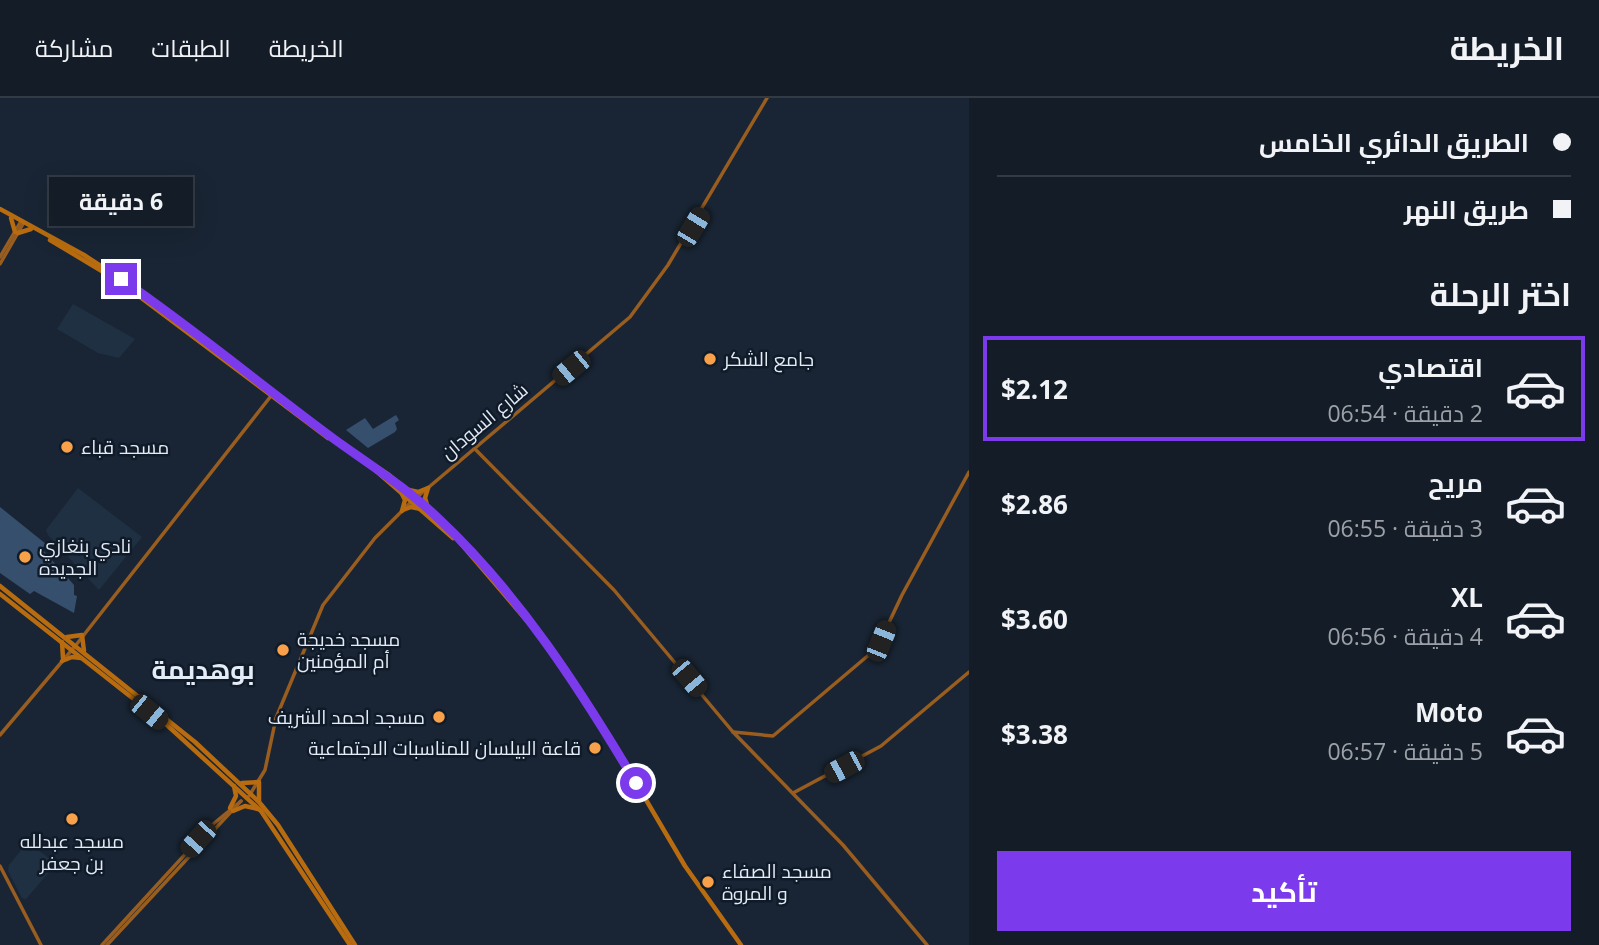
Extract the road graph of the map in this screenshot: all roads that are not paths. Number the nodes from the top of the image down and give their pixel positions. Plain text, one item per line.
1 (767, 98) edge
2 (0, 211) edge
3 (11, 218) junction
4 (21, 224) junction
5 (31, 229) junction
6 (16, 233) junction
7 (0, 257) edge
8 (0, 264) edge
9 (270, 397) junction
10 (474, 448) junction
11 (969, 472) edge
12 (428, 488) junction
13 (402, 489) junction
14 (414, 499) junction
15 (426, 510) junction
16 (402, 511) junction
17 (0, 586) edge
18 (0, 594) edge
19 (82, 635) junction
20 (63, 638) junction
21 (74, 646) junction
22 (83, 655) junction
23 (63, 659) junction
24 (969, 674) edge
25 (151, 710) junction
26 (733, 732) junction
27 (0, 735) edge
28 (259, 782) junction
29 (240, 783) junction
30 (233, 785) junction
31 (793, 794) junction
32 (249, 795) junction
33 (259, 802) junction
34 (231, 809) junction
35 (260, 809) junction
36 (0, 866) edge
37 (41, 945) edge
38 (104, 945) edge
39 (353, 945) edge
40 (739, 945) edge
41 (927, 945) edge

1 - 10 main road, شارع السودان
2 - 3 main road
2 - 13 main road
3 - 4 main road
3 - 6 main road
4 - 5 main road
4 - 6 main road
5 - 6 main road
5 - 9 main road
6 - 7 main road
6 - 8 main road
9 - 13 main road
9 - 19 main road
10 - 12 main road, شارع السودان
10 - 26 main road
11 - 26 main road
12 - 13 main road
12 - 14 main road, شارع السودان
12 - 15 main road
13 - 14 main road
13 - 16 main road
14 - 15 main road
14 - 16 main road, شارع السودان
15 - 16 main road
15 - 40 main road
16 - 28 main road, شارع السودان
17 - 20 main road
18 - 20 main road
19 - 20 main road
19 - 21 main road
19 - 22 main road
20 - 21 main road
20 - 23 main road
21 - 22 main road
21 - 23 main road
22 - 23 main road
22 - 25 main road
23 - 27 main road
24 - 31 main road
25 - 29 main road
25 - 30 main road
26 - 31 main road
28 - 29 main road
28 - 32 main road, شارع السودان
28 - 33 main road
29 - 32 main road
30 - 32 main road
30 - 34 main road
31 - 41 main road
32 - 33 main road
32 - 35 main road
33 - 39 main road
34 - 35 main road
34 - 38 main road
35 - 39 main road
36 - 37 main road

